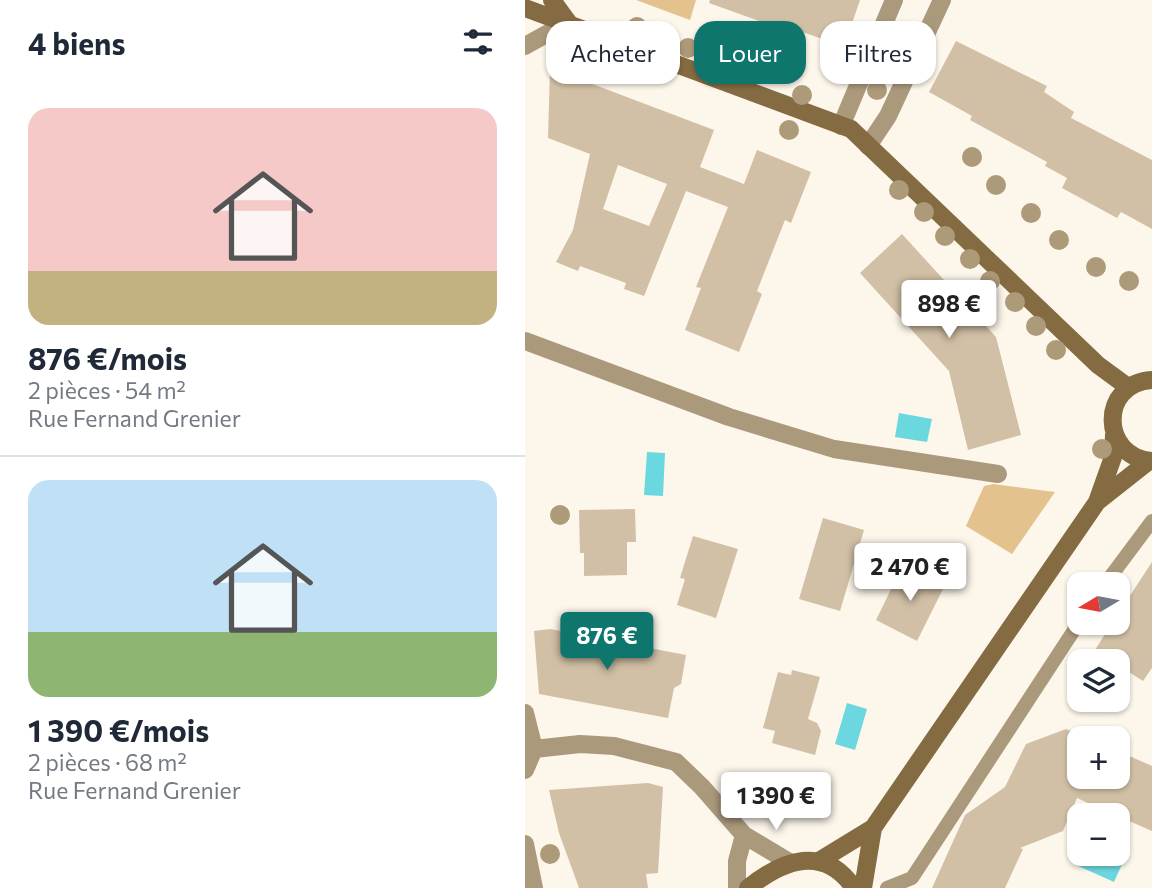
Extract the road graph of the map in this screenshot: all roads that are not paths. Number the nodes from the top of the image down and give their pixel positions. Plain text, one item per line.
1 (552, 0) edge
2 (894, 0) edge
3 (941, 0) edge
4 (525, 8) edge
5 (565, 21) edge
6 (567, 21) edge
7 (546, 34) edge
8 (525, 46) edge
9 (680, 65) edge
10 (841, 126) junction
11 (868, 146) junction
12 (525, 341) edge
13 (1152, 380) edge
14 (1128, 387) junction
15 (1114, 435) junction
16 (1151, 461) edge
17 (998, 474) dead end
18 (1097, 502) junction
19 (1152, 521) edge
20 (1114, 572) edge
21 (1071, 635) edge
22 (525, 713) edge
23 (534, 749) junction
24 (525, 770) edge
25 (873, 828) junction
26 (744, 835) junction
27 (525, 844) edge
28 (819, 861) junction
29 (789, 862) junction
30 (534, 888) edge
31 (737, 888) edge
32 (748, 888) edge
33 (854, 888) edge
34 (863, 888) edge
35 (887, 888) edge

1 - 6 main road
2 - 10 street
3 - 11 street
4 - 5 main road
7 - 8 street
9 - 10 main road
10 - 11 main road
11 - 14 main road
12 - 17 street
13 - 14 main road
14 - 15 main road
15 - 16 main road
15 - 18 main road
16 - 18 main road
18 - 25 main road
19 - 20 lane
21 - 35 lane
22 - 23 street
23 - 24 street
23 - 26 street
25 - 28 main road
25 - 34 main road
26 - 29 street
26 - 31 street
27 - 30 street
28 - 29 main road
28 - 33 main road
29 - 32 main road

